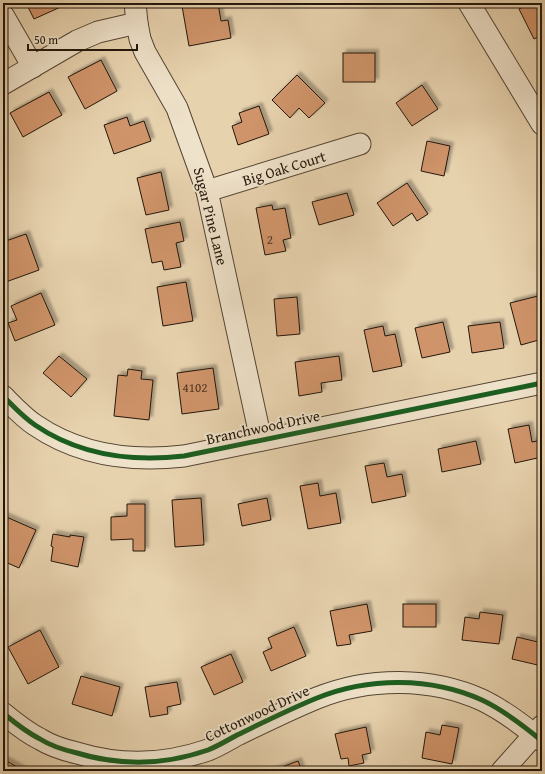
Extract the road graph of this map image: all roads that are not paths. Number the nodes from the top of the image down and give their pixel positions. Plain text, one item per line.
1 (135, 3) edge
2 (469, 3) edge
3 (3, 15) edge
4 (137, 23) junction
5 (33, 67) junction
6 (3, 84) edge
7 (542, 124) edge
8 (360, 144) dead end
9 (207, 191) junction
10 (542, 383) edge
11 (3, 396) edge
12 (261, 440) junction
13 (3, 713) edge
14 (540, 734) edge
15 (158, 766) edge
16 (502, 771) edge

1 - 4 street, Sugar Pine Lane
2 - 7 street
3 - 5 street
4 - 5 street
4 - 9 street, Sugar Pine Lane
5 - 6 street
8 - 9 street, Big Oak Court
9 - 12 street, Sugar Pine Lane
10 - 12 street, Branchwood Drive
11 - 12 street, Branchwood Drive
13 - 15 street, Cottonwood Drive
14 - 15 street, Cottonwood Drive
14 - 16 street

